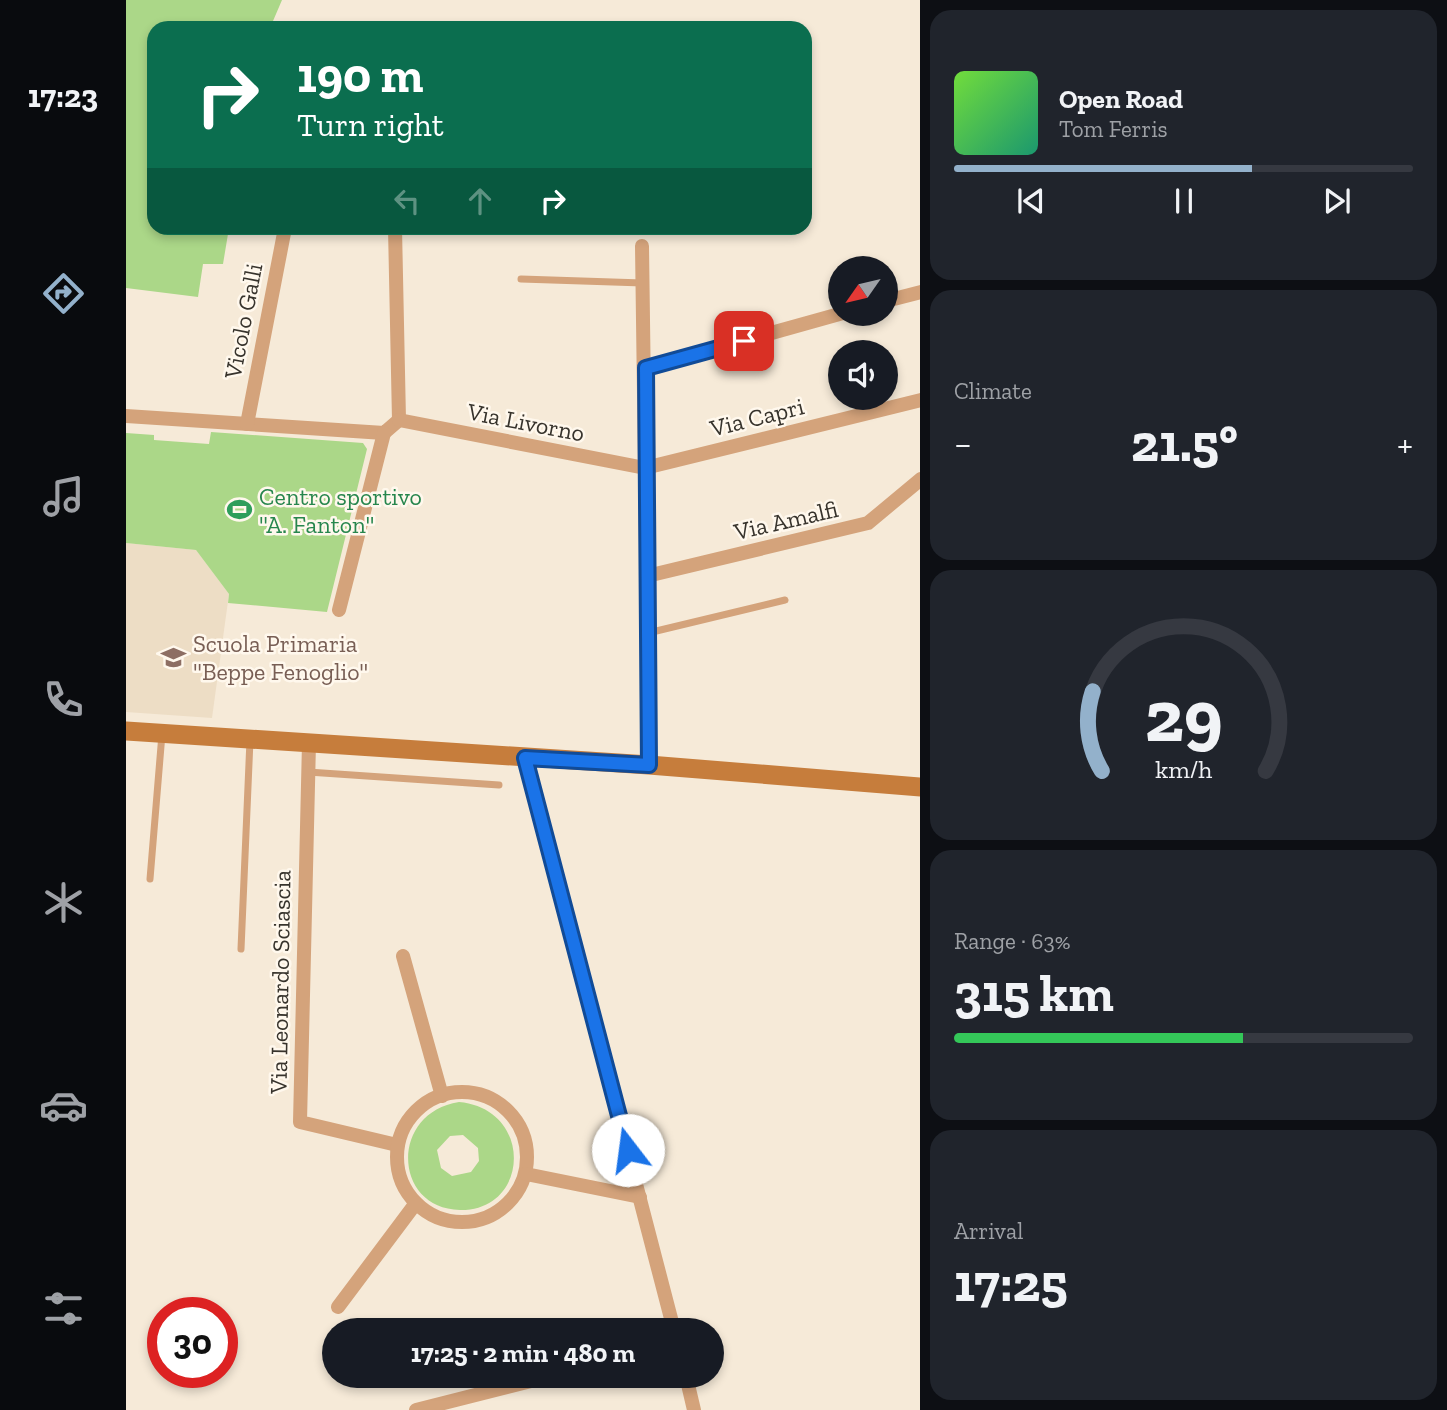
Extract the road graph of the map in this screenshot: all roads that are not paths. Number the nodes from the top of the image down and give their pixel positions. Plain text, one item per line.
1 (284, 235) edge
2 (395, 235) edge
3 (642, 246) dead end
4 (521, 279) dead end
5 (643, 283) junction
6 (920, 292) edge
7 (898, 298) edge
8 (828, 317) edge
9 (646, 368) junction
10 (920, 400) edge
11 (126, 416) edge
12 (399, 420) junction
13 (247, 424) junction
14 (384, 433) junction
15 (645, 468) junction
16 (920, 479) edge
17 (647, 576) junction
18 (785, 600) dead end
19 (339, 610) dead end
20 (648, 633) junction
21 (126, 731) edge
22 (162, 733) junction
23 (250, 739) junction
24 (309, 743) junction
25 (525, 758) junction
26 (649, 765) junction
27 (308, 772) junction
28 (499, 785) dead end
29 (920, 788) edge
30 (150, 879) dead end
31 (241, 949) dead end
32 (403, 956) dead end
33 (442, 1096) junction
34 (397, 1145) junction
35 (526, 1174) junction
36 (640, 1196) junction
37 (416, 1203) junction
38 (338, 1307) dead end
39 (671, 1318) edge
40 (503, 1388) edge
41 (689, 1388) edge
42 (416, 1410) edge
43 (694, 1410) edge

1 - 13 street, Vicolo Galli
2 - 12 street
3 - 5 street
4 - 5 lane
5 - 9 street
6 - 7 street
8 - 9 street
9 - 15 street
10 - 15 street, Via Capri
11 - 13 street
12 - 14 street
12 - 15 street, Via Livorno
13 - 14 street
14 - 19 street
15 - 17 street
16 - 17 street, Via Amalfi
17 - 20 street
18 - 20 lane
20 - 26 street
21 - 22 street
22 - 23 street
22 - 30 lane
23 - 24 street
23 - 31 lane
24 - 25 street
24 - 27 street, Via Leonardo Sciascia
25 - 26 street
25 - 36 street
26 - 29 street
27 - 28 lane
27 - 34 street, Via Leonardo Sciascia
32 - 33 street
33 - 34 street
33 - 35 street
34 - 37 street
35 - 36 street
35 - 37 street
36 - 39 street
37 - 38 street
40 - 42 street
41 - 43 street

